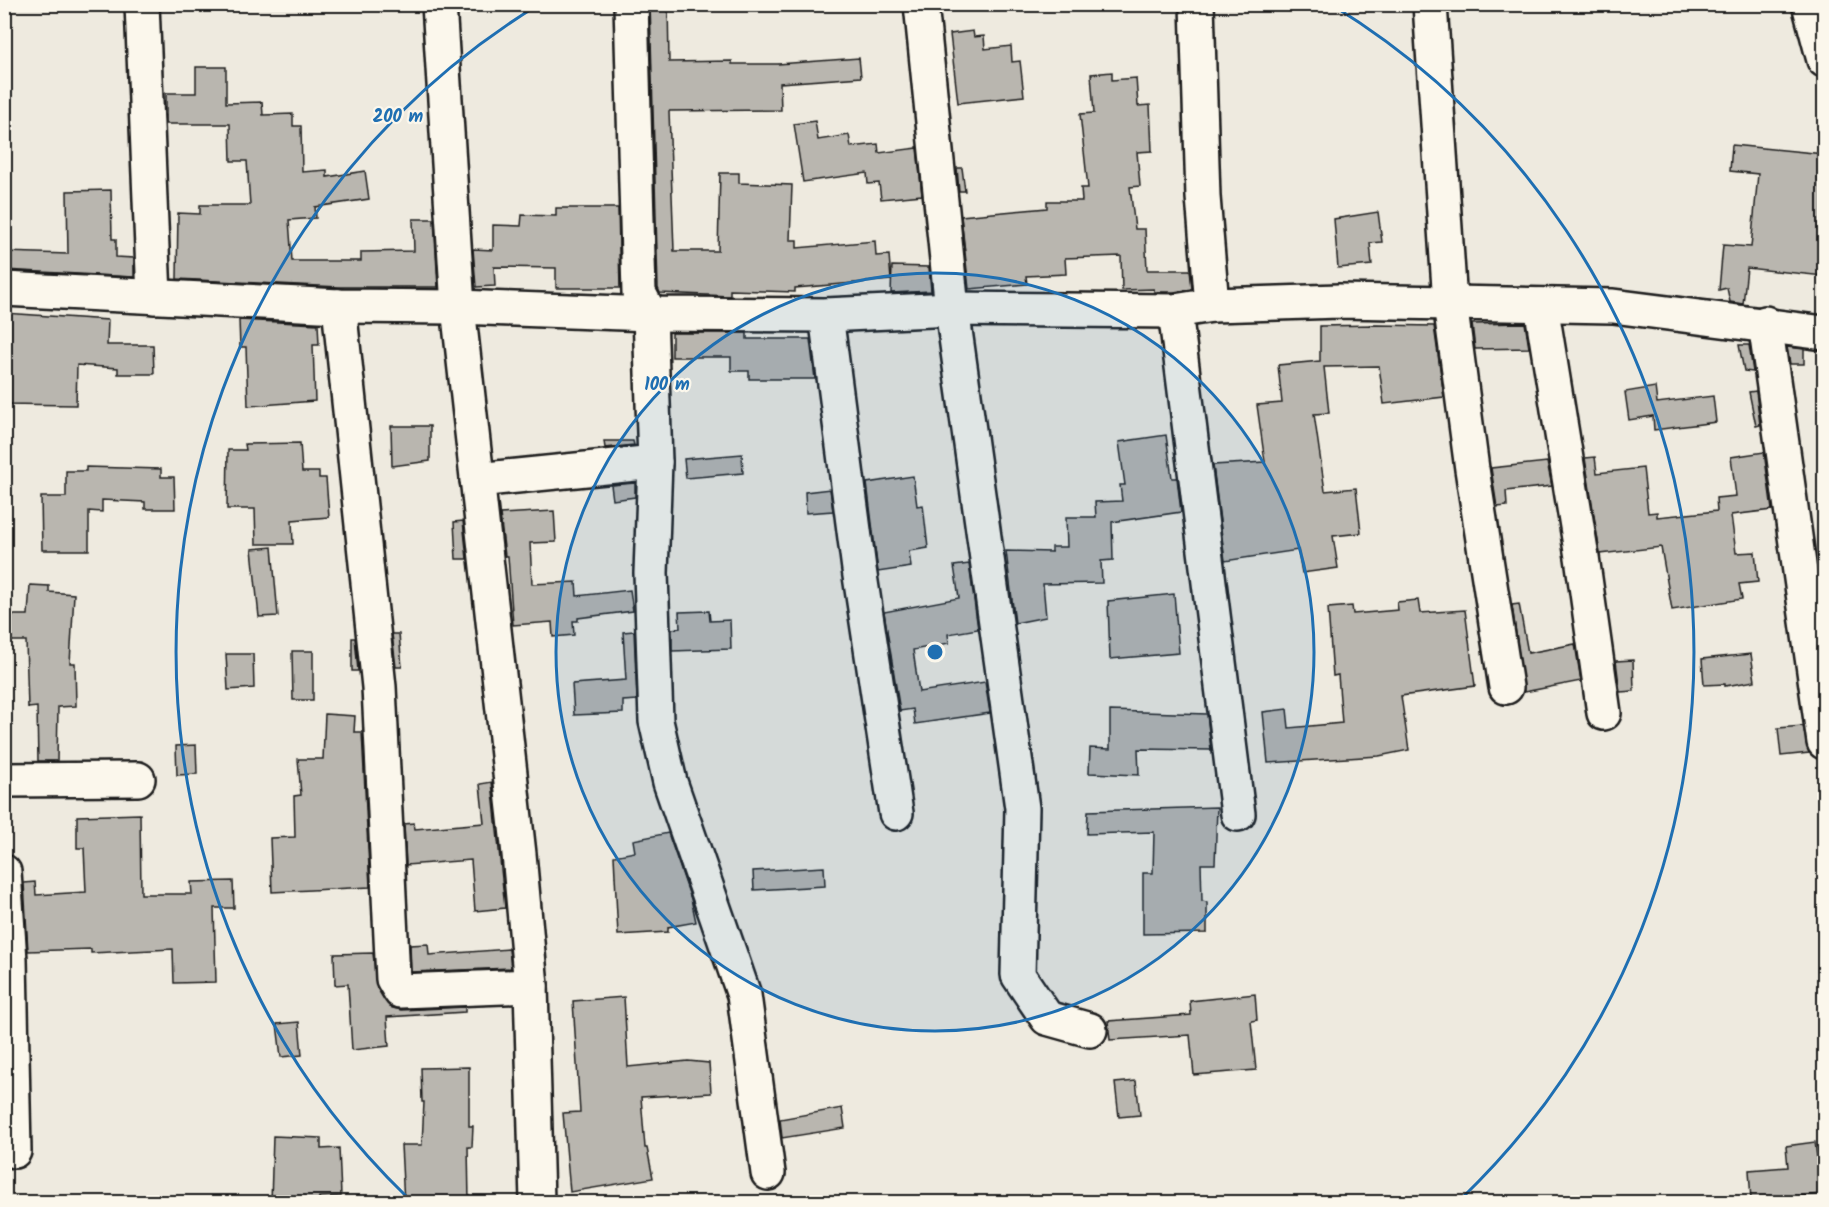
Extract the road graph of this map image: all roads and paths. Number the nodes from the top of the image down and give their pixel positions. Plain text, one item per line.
1 (142, 4) edge
2 (439, 4) edge
3 (631, 4) edge
4 (921, 4) edge
5 (1197, 4) edge
6 (1430, 4) edge
7 (1809, 4) edge
8 (1822, 46) edge
9 (4, 289) edge
10 (154, 297) junction
11 (1450, 303) junction
12 (1541, 305) junction
13 (339, 306) junction
14 (1212, 306) junction
15 (458, 307) junction
16 (952, 309) junction
17 (1175, 311) junction
18 (650, 314) junction
19 (826, 315) junction
20 (1765, 323) junction
21 (1824, 333) edge
22 (655, 462) junction
23 (477, 480) junction
24 (1506, 687) dead end
25 (1604, 713) dead end
26 (1824, 742) edge
27 (138, 779) dead end
28 (4, 780) edge
29 (896, 813) dead end
30 (1238, 814) dead end
31 (4, 872) edge
32 (531, 986) junction
33 (1090, 1030) dead end
34 (14, 1151) dead end
35 (768, 1173) dead end
36 (537, 1203) edge

1 - 10 street
2 - 15 street
3 - 18 street
4 - 16 street
5 - 14 street
6 - 11 street
7 - 8 street
9 - 10 street
10 - 13 street
11 - 12 street
11 - 14 street
11 - 24 street
12 - 20 street
12 - 25 street
13 - 15 street
13 - 32 street
14 - 17 street
15 - 18 street
15 - 23 street
16 - 17 street
16 - 19 street
16 - 33 street
17 - 30 street
18 - 19 street
18 - 22 street
19 - 29 street
20 - 21 street
20 - 26 street
22 - 23 street
22 - 35 street
23 - 32 street
27 - 28 street
31 - 34 street
32 - 36 street

